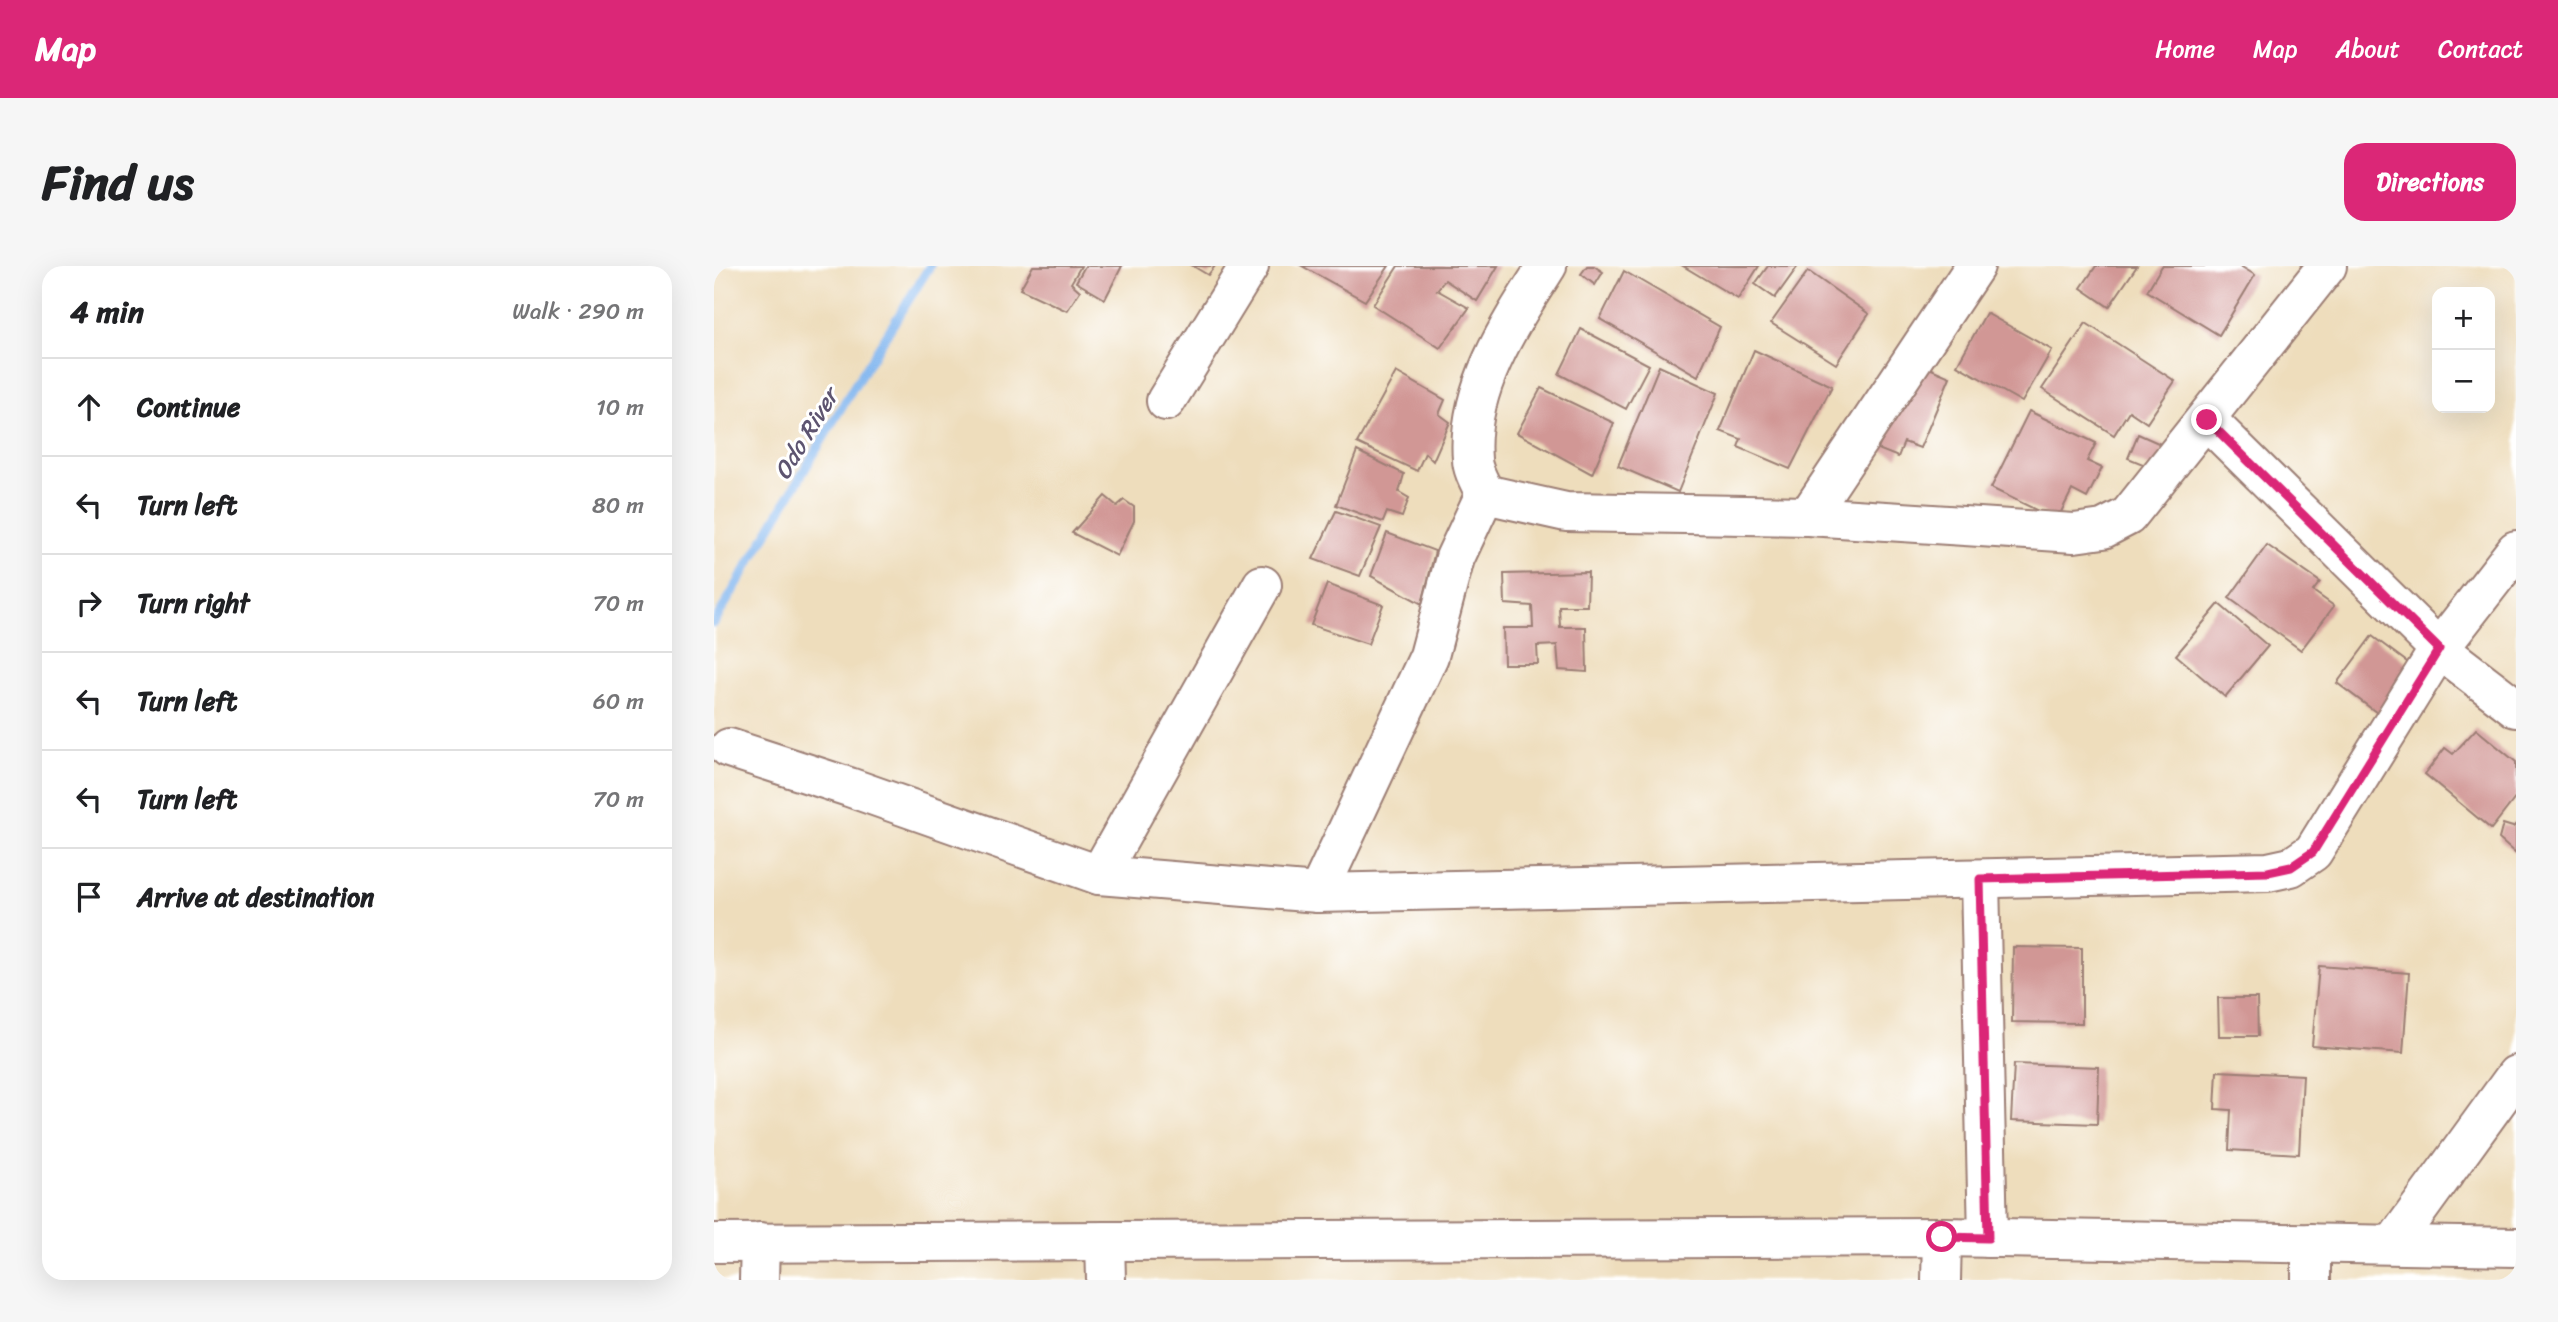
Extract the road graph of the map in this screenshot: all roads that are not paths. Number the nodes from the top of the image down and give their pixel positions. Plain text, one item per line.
1 (1249, 266) edge
2 (1547, 266) edge
3 (1975, 266) edge
4 (2327, 266) edge
5 (1166, 401) dead end
6 (2207, 420) junction
7 (1485, 494) junction
8 (1808, 516) junction
9 (2516, 550) edge
10 (1262, 585) dead end
11 (2439, 649) junction
12 (2516, 708) edge
13 (729, 748) dead end
14 (1099, 874) junction
15 (1980, 879) junction
16 (1318, 893) junction
17 (2516, 1075) edge
18 (1942, 1237) junction
19 (1988, 1238) junction
20 (1105, 1241) junction
21 (760, 1242) junction
22 (714, 1243) edge
23 (2394, 1243) junction
24 (2516, 1247) edge
25 (2311, 1261) edge
26 (760, 1280) edge
27 (1106, 1280) edge
28 (1941, 1280) edge

1 - 5 street
2 - 7 street
3 - 8 street
4 - 6 street
6 - 8 street
6 - 11 street
7 - 8 street
7 - 16 street
9 - 11 street
10 - 14 street
11 - 12 street
11 - 15 street
13 - 14 street
14 - 16 street
15 - 16 street
15 - 19 street
17 - 23 street
18 - 19 street
18 - 20 street
18 - 28 street
19 - 25 street
20 - 21 street
20 - 27 street
21 - 22 street
21 - 26 street
23 - 24 street
23 - 25 street

